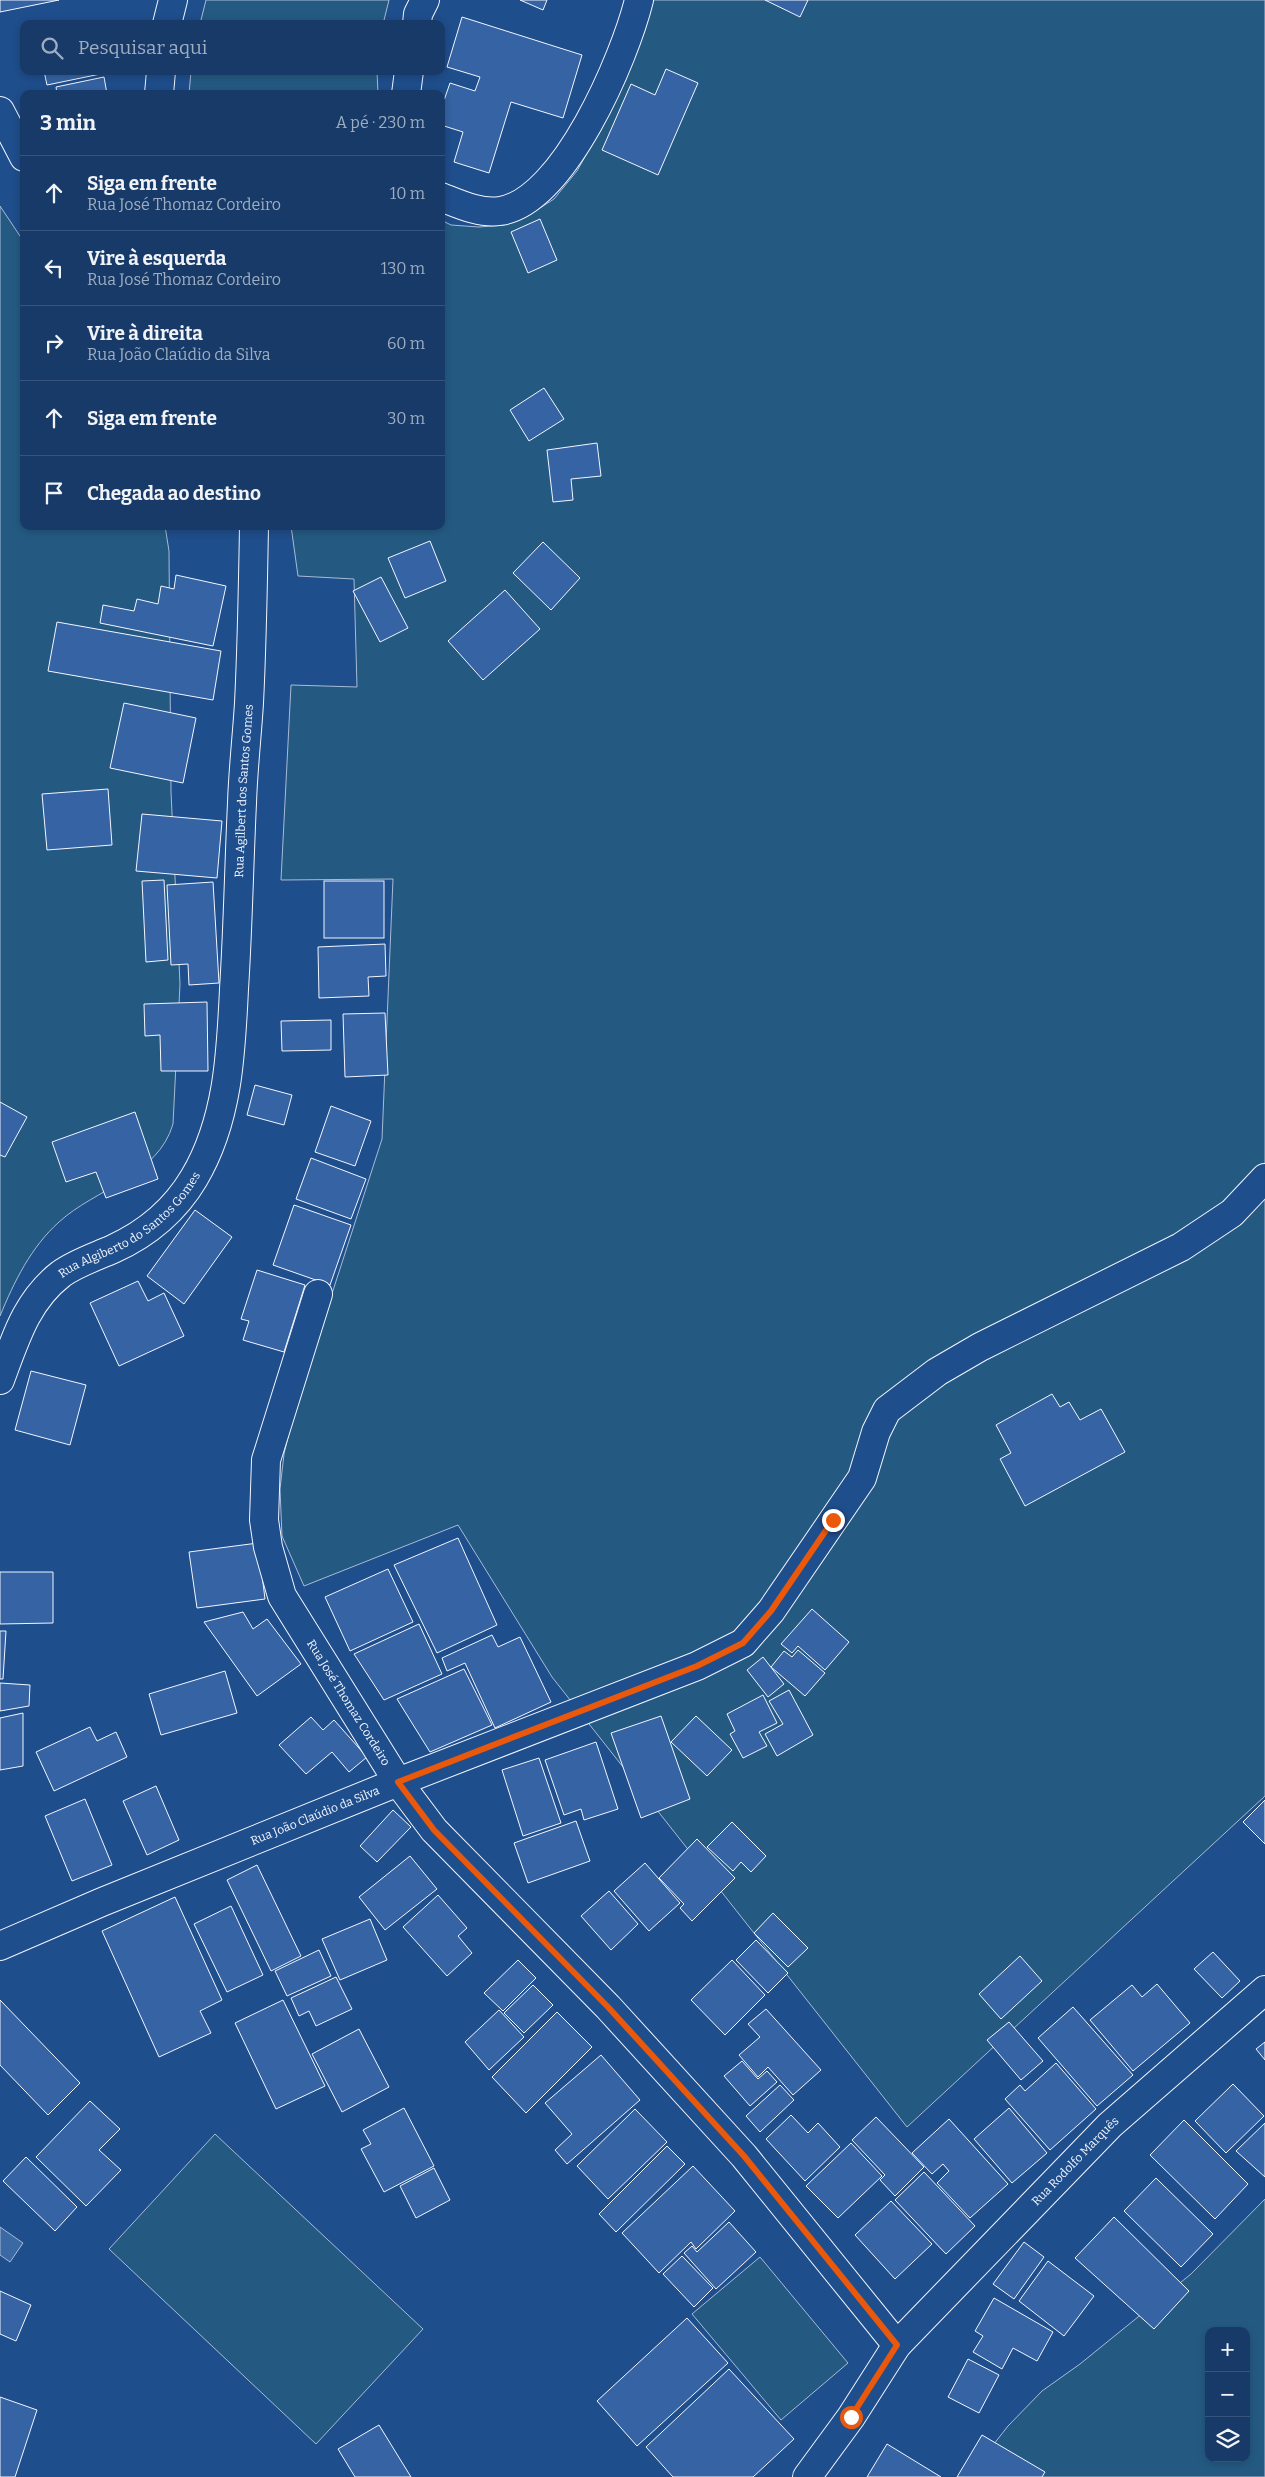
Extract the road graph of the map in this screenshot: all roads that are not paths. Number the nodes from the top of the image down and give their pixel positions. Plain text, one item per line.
1 (173, 0) edge
2 (425, 0) edge
3 (639, 0) edge
4 (169, 20) edge
5 (417, 20) edge
6 (161, 75) edge
7 (408, 75) edge
8 (159, 90) edge
9 (406, 90) edge
10 (0, 111) edge
11 (20, 149) edge
12 (445, 198) edge
13 (254, 530) edge
14 (230, 1056) joint
15 (1265, 1178) edge
16 (318, 1294) dead end
17 (0, 1380) edge
18 (398, 1782) junction
19 (0, 1946) edge
20 (1265, 1990) edge
21 (897, 2345) junction
22 (806, 2477) edge

1 - 4 street
2 - 5 street
3 - 12 street
6 - 8 street
7 - 9 street
10 - 11 street
13 - 14 street, Rua Agilbert dos Santos Gomes
14 - 17 street, Rua Algiberto do Santos Gomes
15 - 18 street, Rua João Claúdio da Silva
16 - 18 street, Rua José Thomaz Cordeiro
18 - 19 street, Rua João Claúdio da Silva
18 - 21 street, Rua José Thomaz Cordeiro
20 - 21 street, Rua Rodolfo Marquês
21 - 22 street

